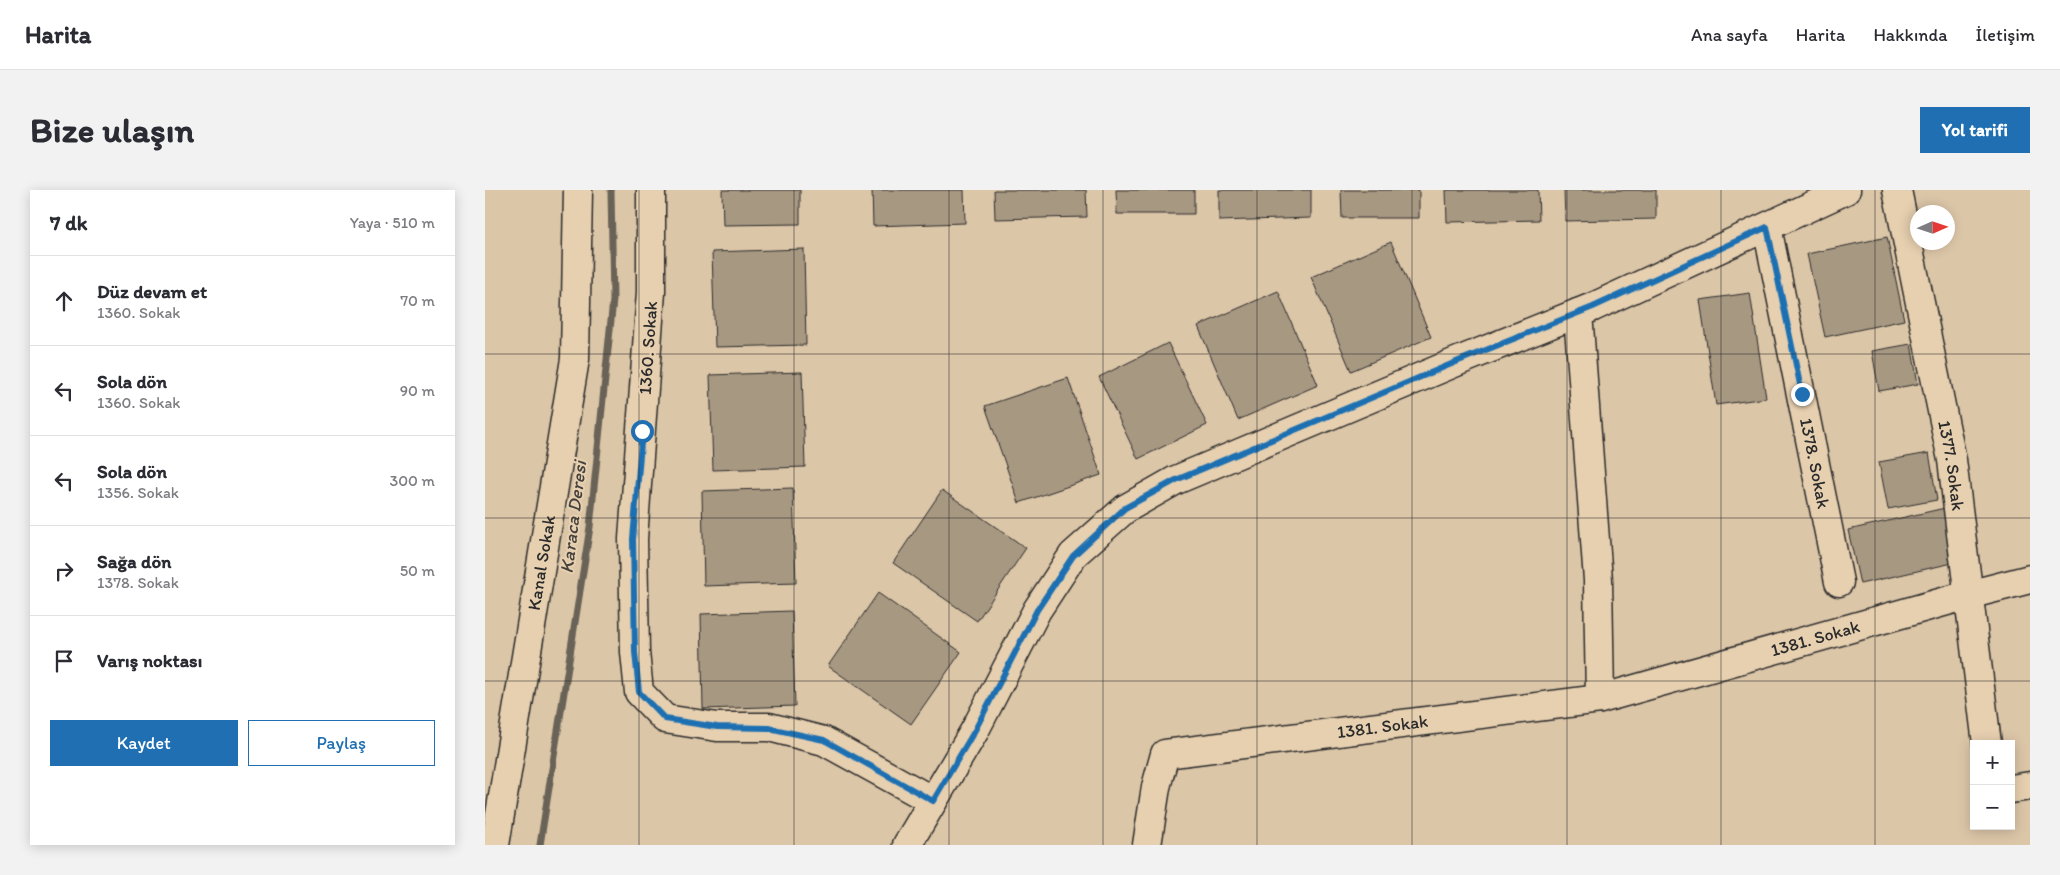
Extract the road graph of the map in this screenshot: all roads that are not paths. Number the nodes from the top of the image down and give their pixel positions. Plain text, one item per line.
1 (578, 190) edge
2 (651, 190) edge
3 (1846, 190) edge
4 (1897, 190) edge
5 (1767, 227) junction
6 (1578, 313) junction
7 (2030, 579) edge
8 (1839, 582) dead end
9 (1968, 594) junction
10 (1600, 699) junction
11 (1986, 740) edge
12 (2030, 786) edge
13 (2015, 788) edge
14 (933, 801) junction
15 (495, 845) edge
16 (907, 845) edge
17 (1147, 845) edge

1 - 15 street, Kanal Sokak
2 - 14 street, 1360. Sokak
3 - 5 street
4 - 9 street, 1377. Sokak
5 - 6 street
5 - 8 street, 1378. Sokak
6 - 10 street
6 - 14 street
7 - 9 street, 1381. Sokak
9 - 10 street, 1381. Sokak
9 - 11 street, 1377. Sokak
10 - 17 street, 1381. Sokak
12 - 13 street
14 - 16 street

